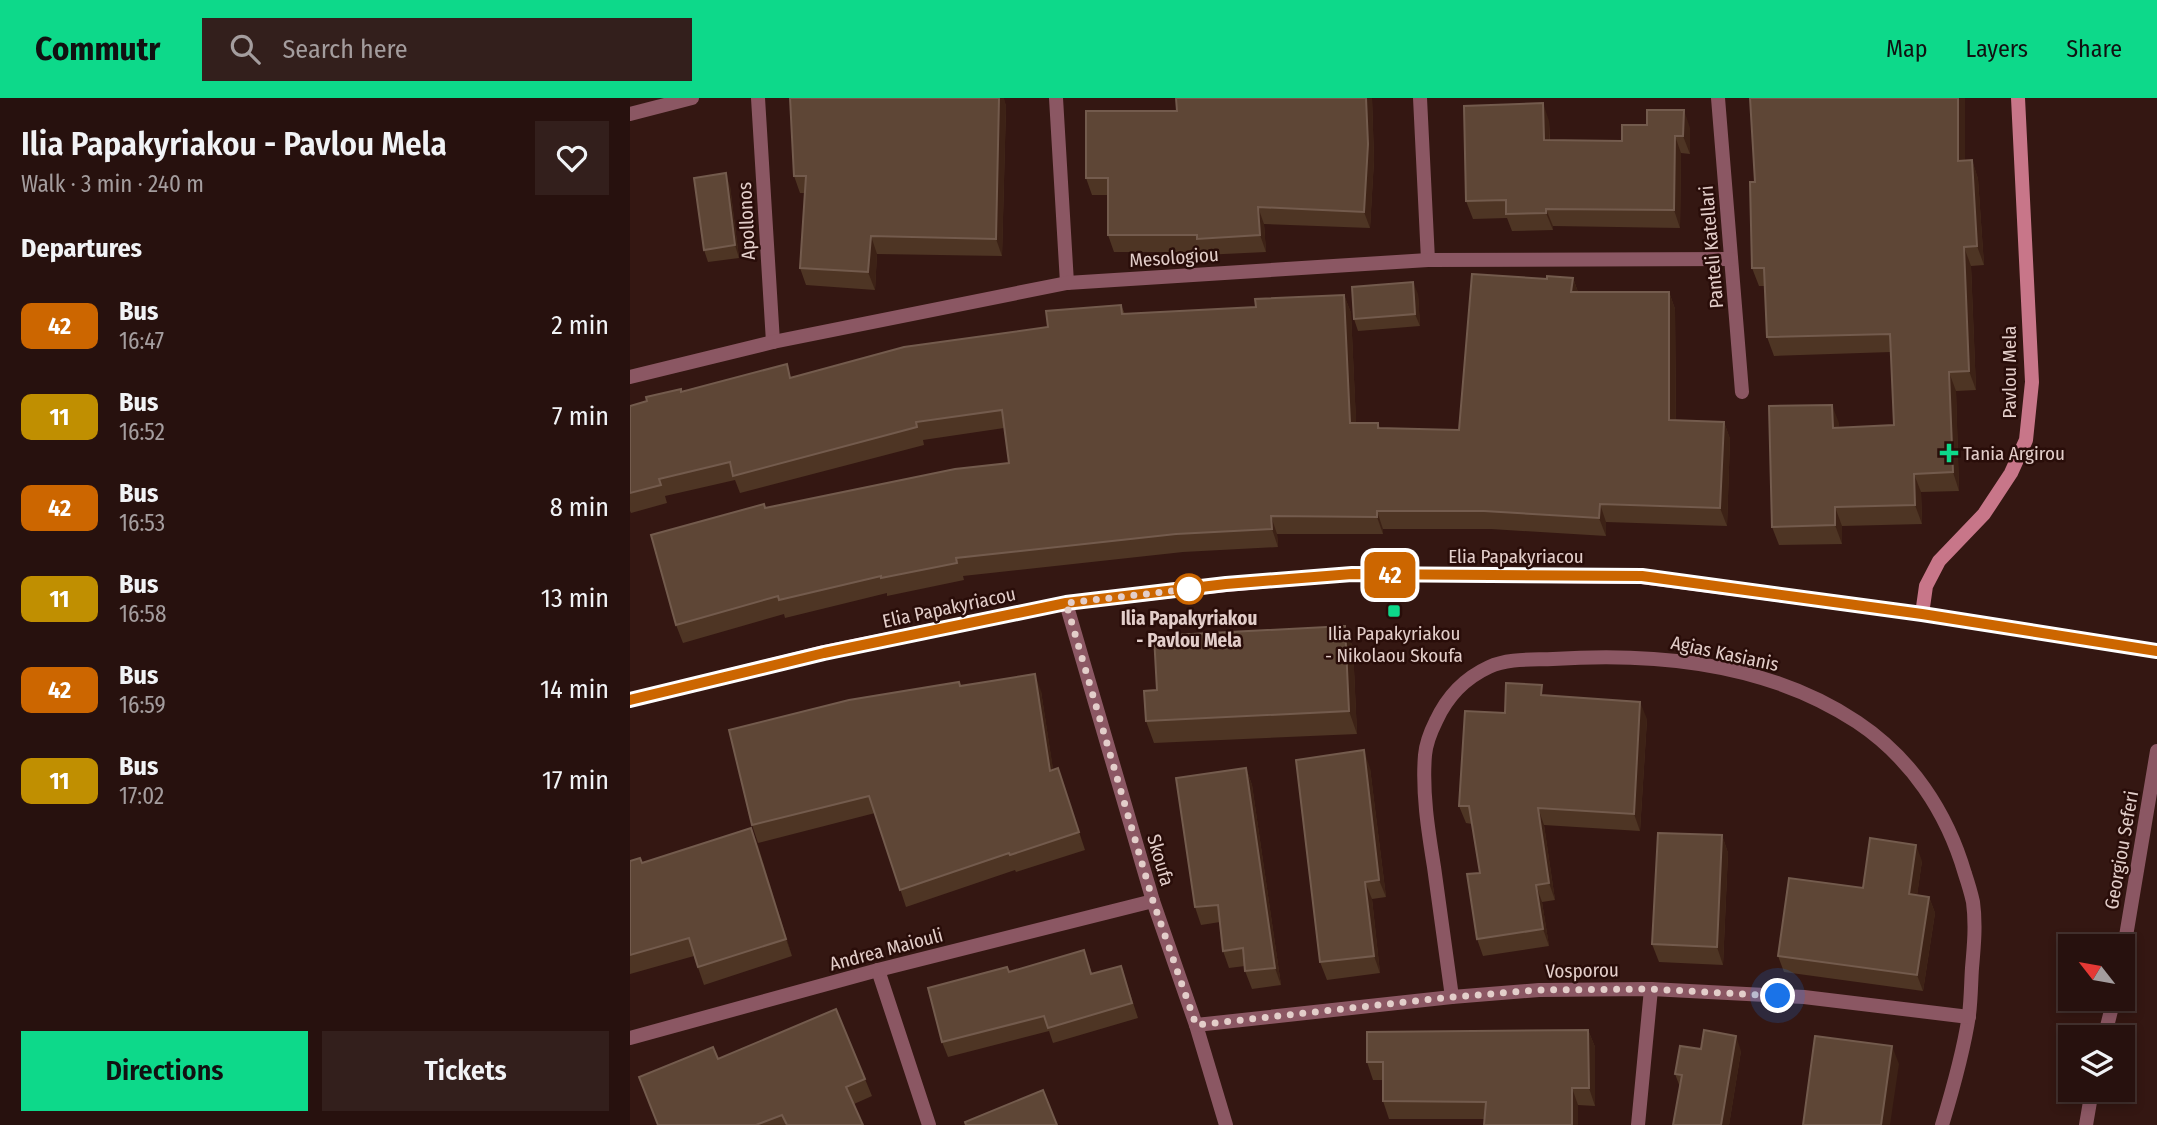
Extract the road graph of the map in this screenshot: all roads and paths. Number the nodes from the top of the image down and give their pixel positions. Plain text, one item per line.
1 (692, 98) edge
2 (758, 98) edge
3 (1056, 98) edge
4 (1420, 98) edge
5 (1718, 98) edge
6 (2018, 98) edge
7 (630, 114) edge
8 (1731, 259) junction
9 (1428, 260) junction
10 (1067, 283) junction
11 (773, 342) junction
12 (630, 377) edge
13 (1742, 392) dead end
14 (1066, 603) junction
15 (1922, 614) junction
16 (2157, 651) edge
17 (630, 700) edge
18 (2157, 751) edge
19 (1153, 901) junction
20 (2126, 934) edge
21 (878, 970) junction
22 (1651, 989) junction
23 (1452, 997) junction
24 (1969, 1017) junction
25 (1196, 1025) junction
26 (630, 1038) edge
27 (2090, 1102) edge
28 (929, 1125) edge
29 (1226, 1125) edge
30 (1638, 1125) edge
31 (1942, 1125) edge
32 (2086, 1125) edge

1 - 7 street
2 - 11 street, Apollonos
3 - 10 street
4 - 9 street
5 - 8 street, Panteli Katellari
6 - 15 main road, Pavlou Mela
8 - 9 street, Mesologiou
8 - 13 street, Panteli Katellari
9 - 10 street, Mesologiou
10 - 11 street, Mesologiou
11 - 12 street, Mesologiou
14 - 15 main road, Elia Papakyriacou
14 - 17 main road, Elia Papakyriacou
14 - 19 street, Skoufa
15 - 16 main road, Elia Papakyriacou
18 - 20 street, Georgiou Seferi
19 - 21 street, Andrea Maiouli
19 - 25 street, Skoufa
21 - 26 street, Andrea Maiouli
21 - 28 street
22 - 23 street, Vosporou
22 - 24 street, Vosporou
22 - 30 street
23 - 24 street, Agias Kasianis
23 - 25 street, Vosporou
24 - 31 street, Agias Kasianis
25 - 29 street, Skoufa
27 - 32 street

